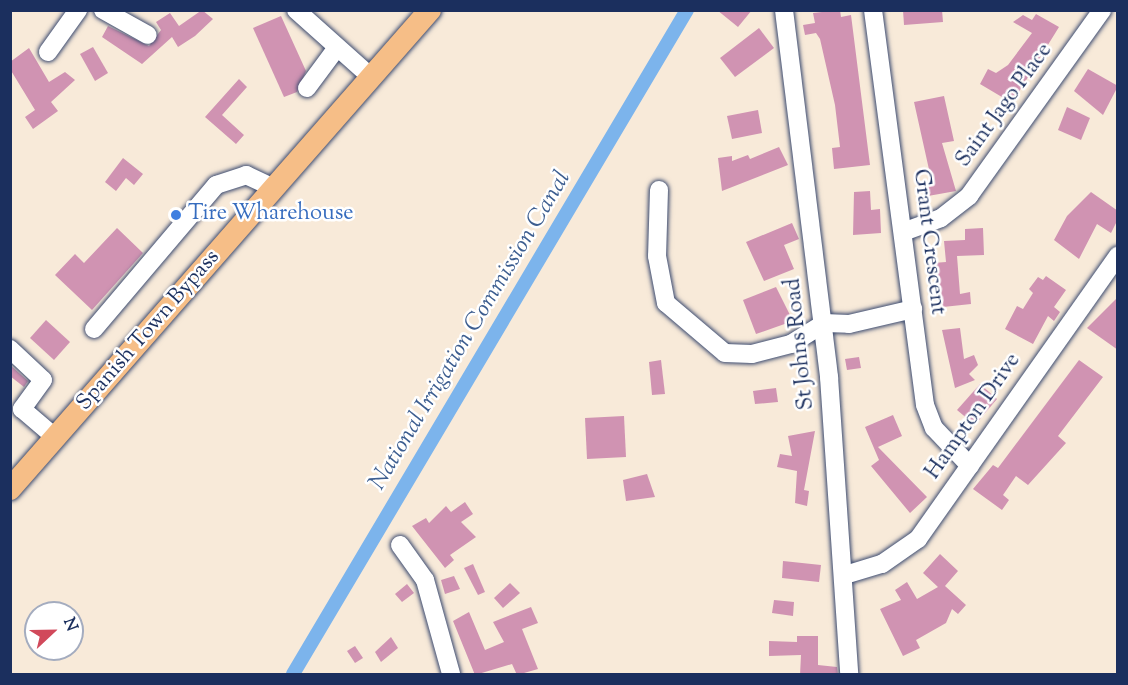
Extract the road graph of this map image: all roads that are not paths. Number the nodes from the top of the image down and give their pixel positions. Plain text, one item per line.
1 (78, 10) edge
2 (103, 10) edge
3 (296, 10) edge
4 (430, 10) edge
5 (784, 10) edge
6 (873, 10) edge
7 (1102, 10) edge
8 (148, 35) dead end
9 (336, 49) junction
10 (48, 52) dead end
11 (371, 77) junction
12 (307, 88) dead end
13 (274, 188) junction
14 (659, 190) dead end
15 (903, 232) junction
16 (1118, 255) edge
17 (913, 309) junction
18 (824, 323) junction
19 (94, 329) dead end
20 (10, 349) edge
21 (16, 412) edge
22 (56, 438) junction
23 (970, 466) junction
24 (10, 489) edge
25 (400, 545) dead end
26 (844, 575) junction
27 (451, 675) edge
28 (849, 675) edge

1 - 10 street
2 - 8 street
3 - 9 street
4 - 11 main road, Spanish Town Bypass
5 - 18 street, St Johns Road
6 - 15 street, Grant Crescent
7 - 15 street, Saint Jago Place
9 - 11 street
9 - 12 street
11 - 13 main road, Spanish Town Bypass
13 - 19 street
13 - 22 main road, Spanish Town Bypass
14 - 18 street
15 - 17 street, Grant Crescent
16 - 23 street, Hampton Drive
17 - 18 street
17 - 23 street, Grant Crescent
18 - 26 street, St Johns Road
20 - 21 street
21 - 22 street
22 - 24 main road, Spanish Town Bypass
23 - 26 street, Hampton Drive
25 - 27 street
26 - 28 street, St Johns Road

